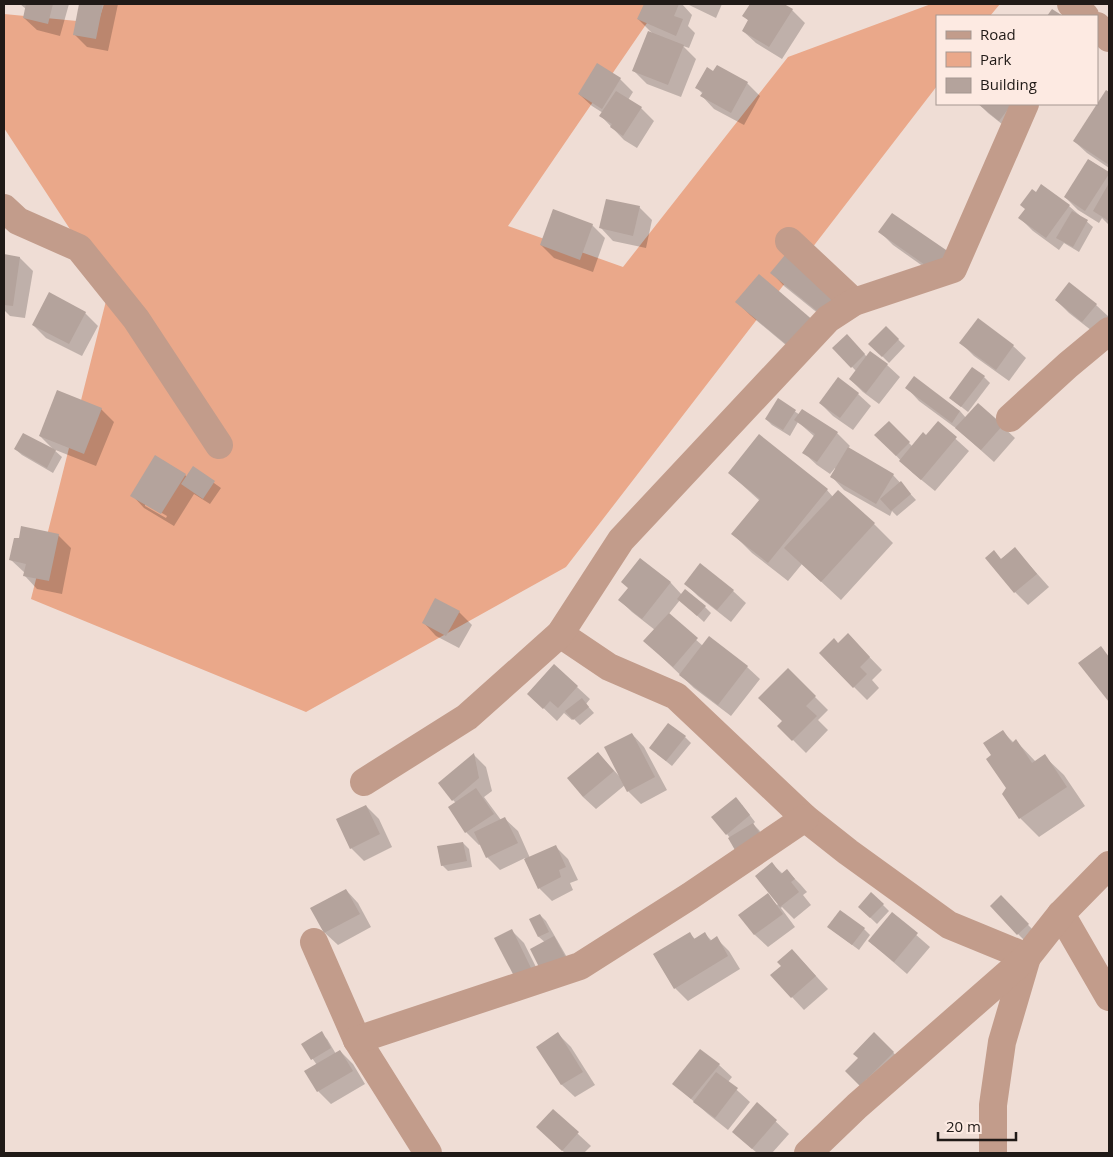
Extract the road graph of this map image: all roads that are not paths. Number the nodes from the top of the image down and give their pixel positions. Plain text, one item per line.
1 (1098, 28) edge
2 (1109, 38) edge
3 (1025, 105) edge
4 (4, 208) edge
5 (789, 241) dead end
6 (854, 302) junction
7 (1109, 331) edge
8 (1010, 418) dead end
9 (219, 445) dead end
10 (560, 634) junction
11 (364, 782) dead end
12 (805, 818) junction
13 (1109, 866) edge
14 (1061, 914) junction
15 (314, 942) dead end
16 (1027, 957) junction
17 (1109, 997) edge
18 (357, 1040) junction
19 (428, 1153) edge
20 (808, 1153) edge
21 (993, 1153) edge

1 - 2 street
3 - 6 street
4 - 9 street
5 - 6 street
6 - 10 street
7 - 8 street
10 - 11 street
10 - 12 street
12 - 16 street
12 - 18 street
13 - 14 street
14 - 16 street
14 - 17 street
15 - 18 street
16 - 20 street
16 - 21 street
18 - 19 street

